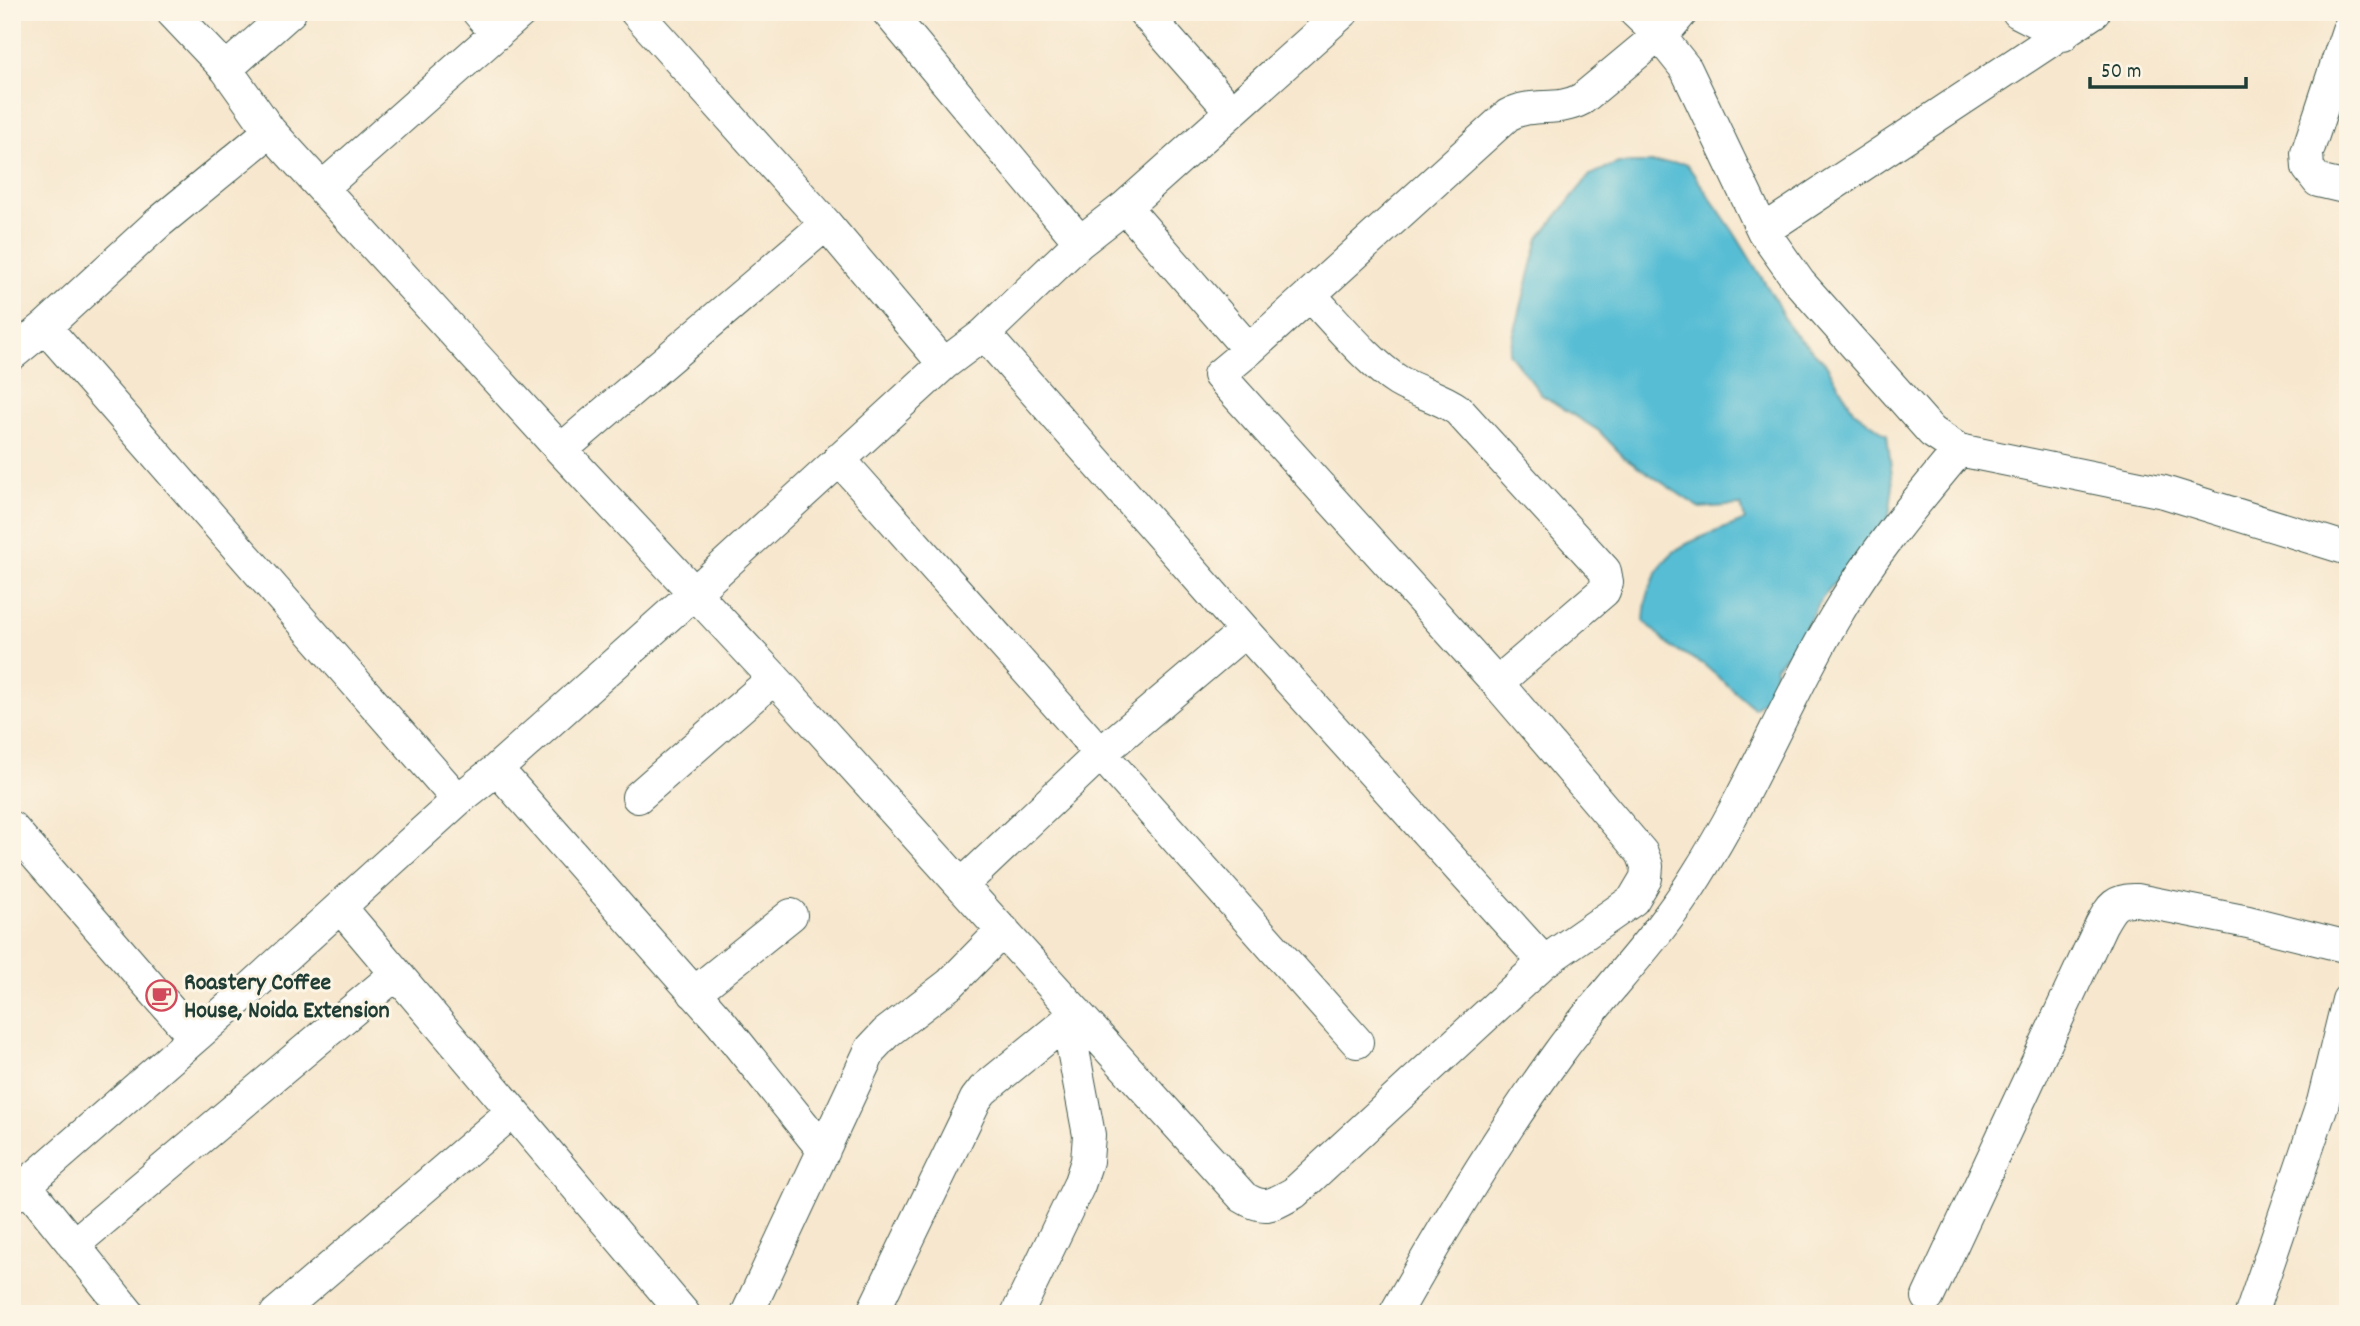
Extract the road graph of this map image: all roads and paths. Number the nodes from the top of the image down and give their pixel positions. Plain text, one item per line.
1 (172, 12) edge
2 (290, 12) edge
3 (521, 12) edge
4 (636, 12) edge
5 (888, 12) edge
6 (1144, 12) edge
7 (1343, 12) edge
8 (1635, 12) edge
9 (1682, 12) edge
10 (2018, 12) edge
11 (2094, 12) edge
12 (487, 23) edge
13 (2348, 30) edge
14 (1658, 34) junction
15 (2063, 34) junction
16 (226, 69) junction
17 (1231, 111) junction
18 (270, 131) junction
19 (2348, 187) edge
20 (322, 188) junction
21 (1125, 207) junction
22 (826, 224) junction
23 (1763, 231) junction
24 (1080, 242) junction
25 (1311, 296) junction
26 (45, 327) junction
27 (984, 334) junction
28 (1249, 350) junction
29 (12, 354) edge
30 (944, 364) junction
31 (561, 450) junction
32 (1959, 450) junction
33 (839, 459) junction
34 (2348, 549) edge
35 (695, 592) junction
36 (1245, 631) junction
37 (774, 678) junction
38 (1497, 683) junction
39 (1100, 754) junction
40 (497, 769) junction
41 (639, 797) dead end
42 (458, 800) junction
43 (12, 828) edge
44 (962, 885) junction
45 (341, 908) junction
46 (791, 915) dead end
47 (1003, 930) junction
48 (2348, 947) edge
49 (1544, 962) junction
50 (397, 974) junction
51 (694, 993) junction
52 (2348, 1000) edge
53 (1073, 1018) junction
54 (194, 1037) junction
55 (1357, 1042) dead end
56 (512, 1112) junction
57 (824, 1151) junction
58 (19, 1192) edge
59 (73, 1245) junction
60 (1928, 1297) dead end
61 (129, 1314) edge
62 (276, 1314) edge
63 (684, 1314) edge
64 (747, 1314) edge
65 (872, 1314) edge
66 (1017, 1314) edge
67 (1396, 1314) edge
68 (2251, 1314) edge

1 - 16 street
2 - 16 street
3 - 12 street
4 - 22 street
5 - 24 street
6 - 17 street
7 - 17 street
8 - 14 street
9 - 14 street
10 - 15 street
11 - 15 street
12 - 20 street
13 - 19 street
14 - 23 street
14 - 25 street
15 - 23 street
16 - 18 street
17 - 21 street
18 - 20 street
18 - 26 street
20 - 31 street
21 - 24 street
21 - 28 street
22 - 30 street
22 - 31 street
23 - 32 street
24 - 27 street
25 - 28 street
25 - 38 street
26 - 29 street
26 - 42 street
27 - 30 street
27 - 36 street
28 - 38 street
30 - 33 street
31 - 35 street
32 - 34 street
32 - 67 street
33 - 35 street
33 - 39 street
35 - 37 street
35 - 40 street
36 - 39 street
36 - 49 street
37 - 41 street
37 - 44 street
38 - 49 street
39 - 44 street
39 - 55 street
40 - 42 street
40 - 51 street
42 - 45 street
43 - 54 street
44 - 47 street
45 - 50 street
45 - 54 street
46 - 51 street
47 - 53 street
47 - 57 street
48 - 60 street
49 - 53 street
50 - 56 street
50 - 59 street
51 - 57 street
52 - 68 street
53 - 65 street
53 - 66 street
54 - 58 street
56 - 62 street
56 - 63 street
57 - 64 street
58 - 59 street
59 - 61 street

